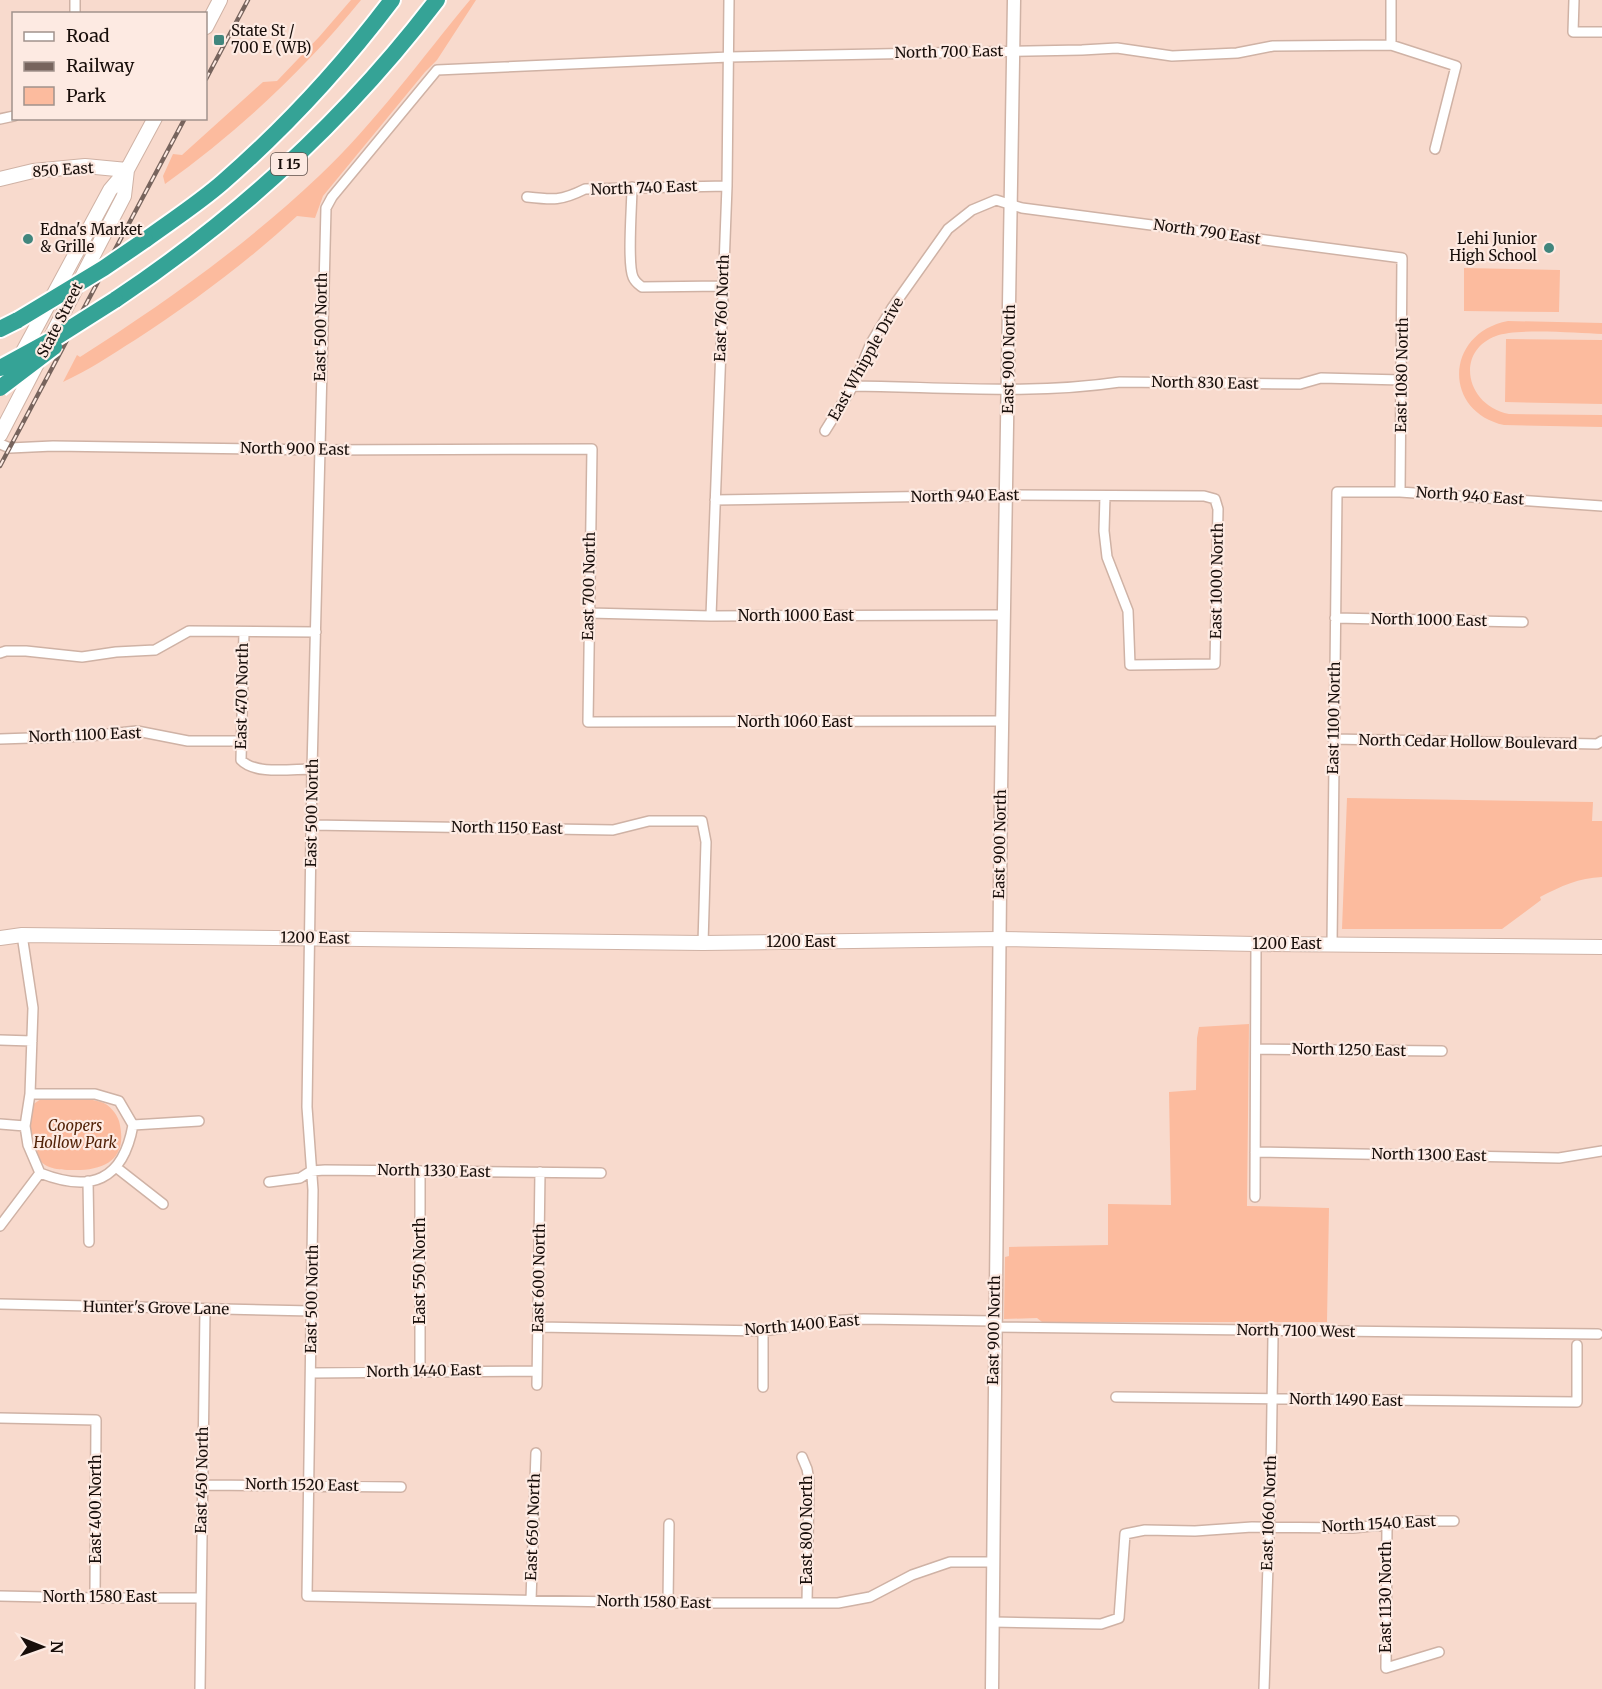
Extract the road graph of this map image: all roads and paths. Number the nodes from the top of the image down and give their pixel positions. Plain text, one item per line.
1 (220, 0) edge
2 (392, 0) edge
3 (437, 0) edge
4 (729, 0) edge
5 (1014, 0) edge
6 (1391, 0) edge
7 (1574, 0) edge
8 (207, 25) edge
9 (1602, 32) edge
10 (1391, 45) junction
11 (1013, 51) junction
12 (729, 57) junction
13 (437, 70) joint
14 (154, 120) edge
15 (1435, 149) dead end
16 (127, 170) junction
17 (0, 179) edge
18 (727, 186) junction
19 (632, 187) junction
20 (527, 196) dead end
21 (1012, 206) junction
22 (1402, 258) joint
23 (723, 286) junction
24 (0, 317) edge
25 (85, 319) junction
26 (18, 320) junction
27 (0, 329) edge
28 (0, 368) edge
29 (1402, 380) junction
30 (853, 386) junction
31 (0, 388) edge
32 (1008, 389) junction
33 (0, 396) edge
34 (825, 431) dead end
35 (0, 435) edge
36 (0, 444) edge
37 (592, 449) joint
38 (318, 450) junction
39 (1337, 492) joint
40 (1400, 492) junction
41 (1006, 495) junction
42 (1105, 496) junction
43 (1215, 499) joint
44 (715, 500) junction
45 (1602, 506) edge
46 (589, 613) junction
47 (1004, 615) junction
48 (711, 616) junction
49 (1335, 618) junction
50 (1523, 622) dead end
51 (244, 632) junction
52 (316, 632) junction
53 (0, 653) edge
54 (1002, 721) junction
55 (588, 722) joint
56 (0, 739) edge
57 (1333, 740) junction
58 (241, 741) junction
59 (1602, 741) edge
60 (312, 769) junction
61 (311, 825) junction
62 (22, 935) junction
63 (0, 938) edge
64 (310, 938) junction
65 (999, 939) junction
66 (703, 943) junction
67 (1256, 944) junction
68 (1332, 944) junction
69 (1602, 947) edge
70 (0, 1040) edge
71 (32, 1041) junction
72 (1256, 1050) junction
73 (1442, 1051) dead end
74 (30, 1094) junction
75 (199, 1121) dead end
76 (0, 1124) edge
77 (133, 1125) junction
78 (25, 1126) junction
79 (1602, 1151) edge
80 (1255, 1152) junction
81 (117, 1168) junction
82 (311, 1171) junction
83 (420, 1171) junction
84 (540, 1172) junction
85 (40, 1173) junction
86 (601, 1173) dead end
87 (88, 1181) junction
88 (270, 1182) dead end
89 (1255, 1197) dead end
90 (164, 1204) dead end
91 (0, 1226) edge
92 (88, 1242) dead end
93 (0, 1305) edge
94 (205, 1310) junction
95 (312, 1311) junction
96 (994, 1324) junction
97 (538, 1327) junction
98 (764, 1331) junction
99 (1598, 1334) dead end
100 (1273, 1338) dead end
101 (1577, 1345) dead end
102 (420, 1371) junction
103 (537, 1371) junction
104 (311, 1373) junction
105 (537, 1385) dead end
106 (763, 1387) dead end
107 (1116, 1397) dead end
108 (1271, 1399) junction
109 (0, 1418) edge
110 (536, 1453) dead end
111 (802, 1457) dead end
112 (203, 1485) junction
113 (308, 1485) junction
114 (401, 1487) dead end
115 (1454, 1521) dead end
116 (669, 1524) dead end
117 (1387, 1526) junction
118 (1269, 1527) junction
119 (993, 1562) junction
120 (0, 1596) edge
121 (307, 1596) joint
122 (95, 1598) junction
123 (200, 1598) junction
124 (531, 1600) junction
125 (668, 1603) junction
126 (807, 1603) junction
127 (992, 1622) junction
128 (1439, 1652) dead end
129 (200, 1689) edge
130 (992, 1689) edge
131 (1264, 1689) edge

1 - 8 main road
2 - 26 highway, I 15, bridge
3 - 25 highway, I 15, bridge
4 - 12 street, East 760 North
5 - 11 street, East 900 North
6 - 10 street
7 - 9 street
10 - 11 street, North 700 East
10 - 15 street, North 700 East
11 - 12 street, North 700 East
11 - 21 street, East 900 North
12 - 13 street, North 700 East
12 - 18 street, East 760 North
13 - 38 street, East 500 North
14 - 16 main road, State Street
16 - 17 main road, 850 East
16 - 33 main road, State Street
16 - 35 main road, State Street
18 - 19 street, North 740 East
18 - 23 street, East 760 North
19 - 20 street, North 740 East
19 - 23 street
21 - 22 street, North 790 East
21 - 30 street, East Whipple Drive
21 - 32 street, East 900 North
22 - 29 street, East 1080 North
23 - 44 street, East 760 North
24 - 26 highway
25 - 28 highway, I 15, bridge
25 - 31 highway, bridge
26 - 27 highway, I 15
29 - 32 street, North 830 East
29 - 40 street, East 1080 North
30 - 32 street, North 830 East
30 - 34 street, East Whipple Drive
32 - 41 street, East 900 North
36 - 38 street, North 900 East
37 - 38 street, North 900 East
37 - 46 street, East 700 North
38 - 52 street, East 500 North
39 - 40 street, North 940 East
39 - 49 street, East 1100 North
40 - 45 street, North 940 East
41 - 42 street, North 940 East
41 - 44 street, North 940 East
41 - 47 street, East 900 North
42 - 43 street, North 940 East
42 - 43 street, East 1000 North
44 - 48 street, East 760 North
46 - 48 street, North 1000 East
46 - 55 street, East 700 North
47 - 48 street, North 1000 East
47 - 54 street, East 900 North
49 - 50 street, North 1000 East
49 - 57 street, East 1100 North
51 - 52 street
51 - 53 street
51 - 58 street, East 470 North
52 - 60 street, East 500 North
54 - 55 street, North 1060 East
54 - 65 street, East 900 North
56 - 58 street, North 1100 East
57 - 59 street, North Cedar Hollow Boulevard
57 - 68 street, East 1100 North
58 - 60 street, East 470 North
60 - 61 street, East 500 North
61 - 64 street, East 500 North
61 - 66 street, North 1150 East
62 - 63 main road, 1200 East
62 - 64 main road, 1200 East
62 - 71 street
64 - 66 main road, 1200 East
64 - 82 street, East 500 North
65 - 66 main road, 1200 East
65 - 67 main road, 1200 East
65 - 96 street, East 900 North
67 - 68 main road, 1200 East
67 - 72 street
68 - 69 main road, 1200 East
70 - 71 street
71 - 74 street
72 - 73 street, North 1250 East
72 - 80 street
74 - 77 street
74 - 78 street
75 - 77 street
76 - 78 street
77 - 81 street
78 - 85 street
79 - 80 street, North 1300 East
80 - 89 street
81 - 87 street
81 - 90 street
82 - 83 street, North 1330 East
82 - 88 street, North 1330 East
82 - 95 street, East 500 North
83 - 84 street, North 1330 East
83 - 102 street, East 550 North
84 - 86 street, North 1330 East
84 - 97 street, East 600 North
85 - 87 street
85 - 91 street
87 - 92 street
93 - 94 street, Hunter's Grove Lane
94 - 95 street, Hunter's Grove Lane
94 - 112 street, East 450 North
95 - 104 street, East 500 North
96 - 98 street, North 1400 East
96 - 99 street, North 7100 West
96 - 119 street, East 900 North
97 - 98 street, North 1400 East
97 - 103 street, East 600 North
98 - 106 street
100 - 108 street, East 1060 North
101 - 108 street, North 1490 East
102 - 103 street, North 1440 East
102 - 104 street, North 1440 East
103 - 105 street, East 600 North
104 - 113 street, East 500 North
107 - 108 street, North 1490 East
108 - 118 street, East 1060 North
109 - 122 street, East 400 North
110 - 124 street, East 650 North
111 - 126 street, East 800 North
112 - 113 street, North 1520 East
112 - 123 street, East 450 North
113 - 114 street, North 1520 East
113 - 121 street, East 500 North
115 - 117 street, North 1540 East
116 - 125 street
117 - 118 street, North 1540 East
117 - 128 street, East 1130 North
118 - 127 street, North 1540 East
118 - 131 street, East 1060 North
119 - 126 street, North 1580 East
119 - 127 street, East 900 North
120 - 122 street, North 1580 East
121 - 124 street, North 1580 East
122 - 123 street, North 1580 East
123 - 129 street, East 450 North
124 - 125 street, North 1580 East
125 - 126 street, North 1580 East
127 - 130 street, East 900 North

